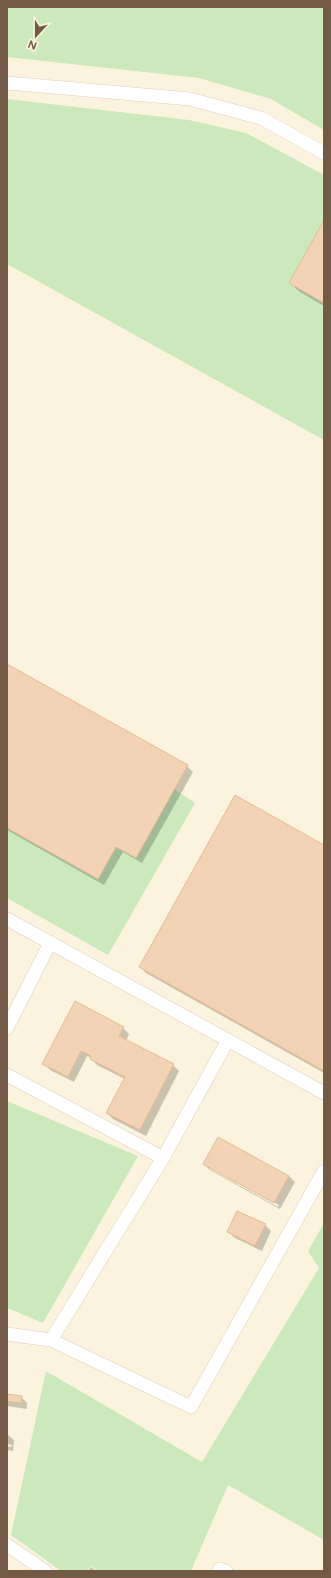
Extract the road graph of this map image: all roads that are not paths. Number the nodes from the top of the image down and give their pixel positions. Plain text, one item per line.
1 (7, 83) edge
2 (324, 153) edge
3 (7, 919) edge
4 (50, 943) junction
5 (7, 1028) edge
6 (228, 1040) junction
7 (7, 1075) edge
8 (324, 1094) edge
9 (163, 1158) junction
10 (324, 1170) edge
11 (7, 1334) edge
12 (51, 1340) junction
13 (7, 1545) edge
14 (45, 1571) edge
15 (219, 1571) edge
16 (226, 1571) edge

1 - 2 lane
3 - 4 lane
4 - 5 lane
4 - 6 lane
6 - 8 lane
6 - 9 lane
7 - 9 lane
9 - 12 lane
10 - 12 lane
11 - 12 lane
13 - 14 lane
15 - 16 lane

